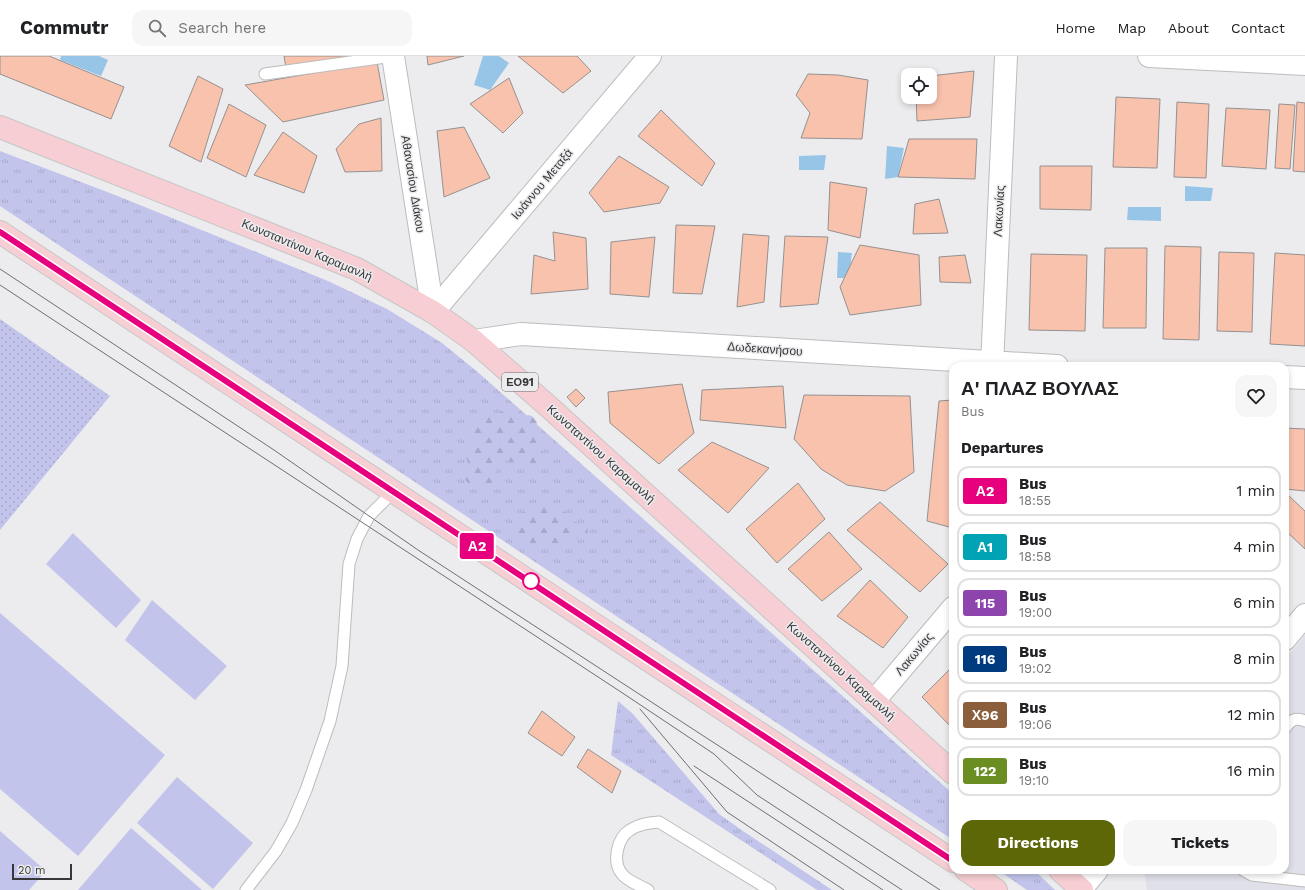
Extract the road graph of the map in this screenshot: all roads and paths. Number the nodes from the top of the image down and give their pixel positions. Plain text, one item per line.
1 (393, 56) edge
2 (650, 56) edge
3 (1006, 56) edge
4 (1149, 56) edge
5 (1305, 64) edge
6 (265, 74) dead end
7 (0, 127) edge
8 (0, 232) edge
9 (433, 312) junction
10 (474, 341) junction
11 (961, 362) edge
12 (992, 362) edge
13 (1289, 377) edge
14 (1305, 378) edge
15 (394, 492) junction
16 (949, 613) edge
17 (1305, 615) edge
18 (1289, 634) edge
19 (874, 701) junction
20 (1305, 721) edge
21 (1289, 723) edge
22 (949, 769) edge
23 (949, 858) edge
24 (972, 874) edge
25 (1064, 874) edge
26 (1094, 874) edge
27 (1250, 874) edge
28 (1305, 881) edge
29 (246, 890) edge
30 (648, 890) edge
31 (770, 890) edge
32 (996, 890) edge
33 (1082, 890) edge

1 - 6 lane
1 - 9 street, Αθανασίου Διάκου
2 - 9 street, Ιωάννου Μεταξά
3 - 12 street, Λακωνίας
4 - 5 street
7 - 9 highway, Κωνσταντίνου Καραμανλή / ΕΟ91
8 - 15 highway
9 - 10 highway, Κωνσταντίνου Καραμανλή / ΕΟ91
10 - 11 street, Δωδεκανήσου
10 - 19 highway, Κωνσταντίνου Καραμανλή / ΕΟ91
13 - 14 street
15 - 23 highway
15 - 29 lane
16 - 19 street, Λακωνίας
17 - 18 street
19 - 22 highway, Κωνσταντίνου Καραμανλή / ΕΟ91
20 - 21 lane
24 - 32 highway
25 - 33 highway
26 - 33 street
27 - 28 lane
30 - 31 lane

